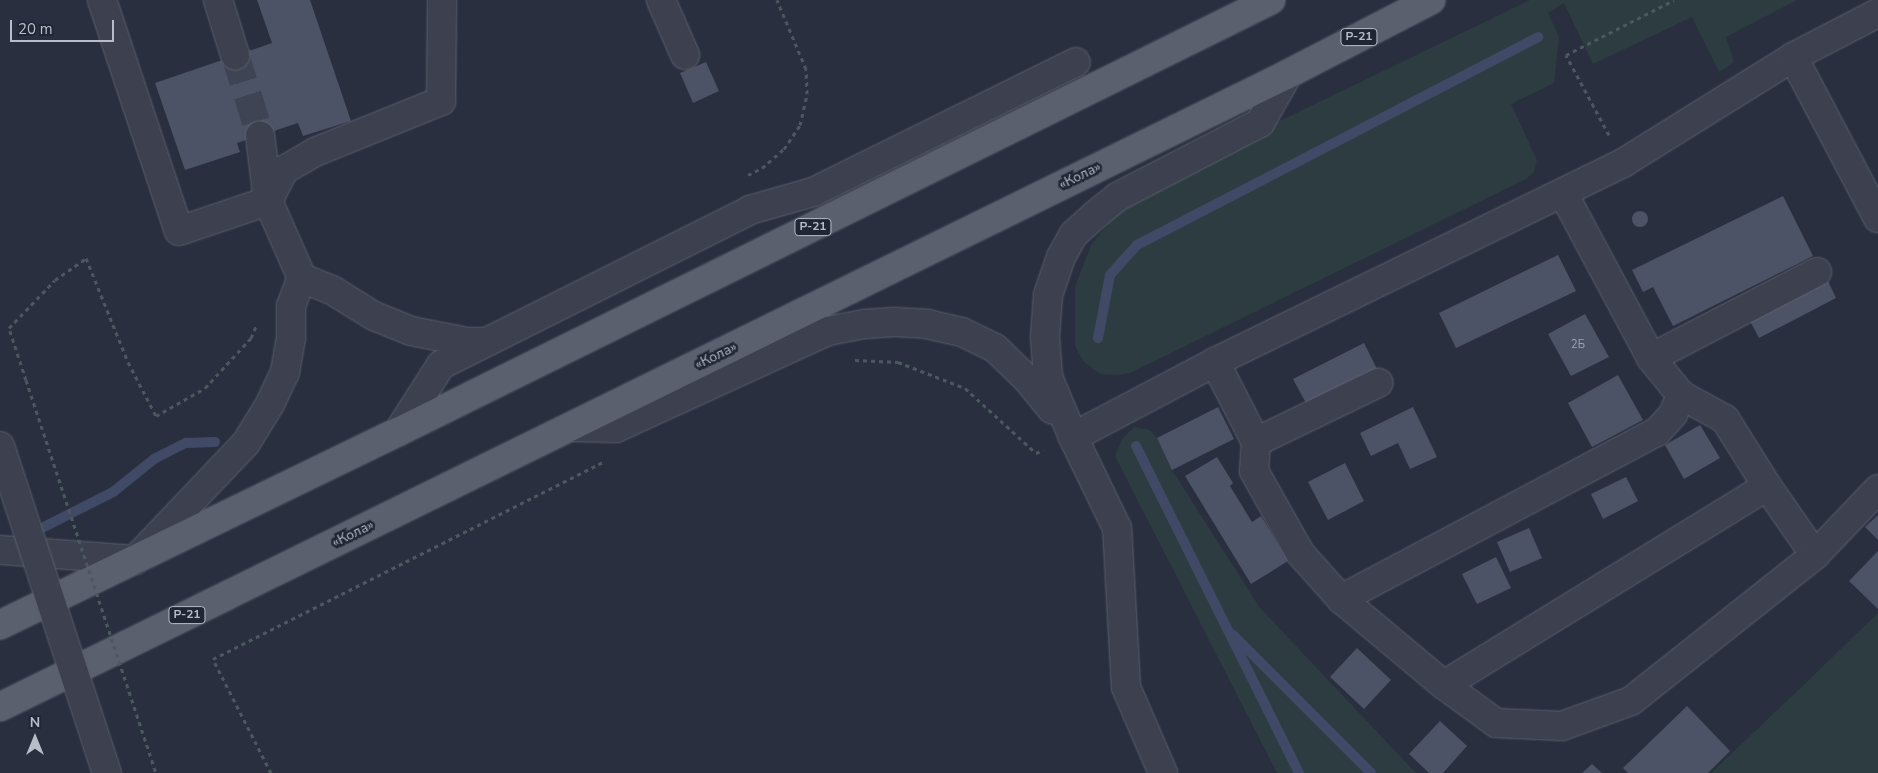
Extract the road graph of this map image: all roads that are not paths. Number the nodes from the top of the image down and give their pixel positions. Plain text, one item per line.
1 (102, 0) edge
2 (218, 0) edge
3 (442, 0) edge
4 (661, 0) edge
5 (1270, 0) edge
6 (1431, 0) edge
7 (1878, 13) edge
8 (235, 55) tunnel mouth
9 (686, 55) dead end
10 (1793, 56) junction
11 (1076, 62) dead end
12 (1288, 74) junction
13 (260, 135) tunnel mouth
14 (1563, 193) junction
15 (268, 201) junction
16 (1878, 218) edge
17 (1817, 272) dead end
18 (302, 278) junction
19 (487, 342) junction
20 (1651, 358) junction
21 (1215, 362) junction
22 (1378, 383) dead end
23 (1681, 395) junction
24 (571, 427) junction
25 (398, 432) junction
26 (1073, 437) junction
27 (1256, 442) junction
28 (0, 446) edge
29 (1767, 486) junction
30 (1878, 489) edge
31 (0, 550) edge
32 (1815, 555) junction
33 (135, 560) junction
34 (1341, 599) junction
35 (0, 625) edge
36 (1444, 686) junction
37 (0, 707) edge
38 (107, 773) edge
39 (1163, 773) edge

1 - 15 street
2 - 8 street
3 - 15 street
4 - 9 street
5 - 25 main road, Р-21
6 - 12 main road, «Кола» / Р-21
7 - 10 street
10 - 14 street
10 - 16 street
11 - 19 street
12 - 24 main road, «Кола» / Р-21
12 - 26 street
13 - 15 street
14 - 20 street
14 - 21 street
15 - 18 street
17 - 20 street
18 - 19 street
18 - 33 street
19 - 25 street
20 - 23 street
21 - 26 street
21 - 27 street
22 - 27 street
23 - 29 street
23 - 34 street
24 - 26 street
24 - 37 main road, «Кола» / Р-21
25 - 33 main road, Р-21
26 - 39 street
27 - 34 street
28 - 38 street, bridge
29 - 32 street
29 - 36 street
30 - 32 street
31 - 33 street
32 - 36 street
33 - 35 main road, Р-21
34 - 36 street

